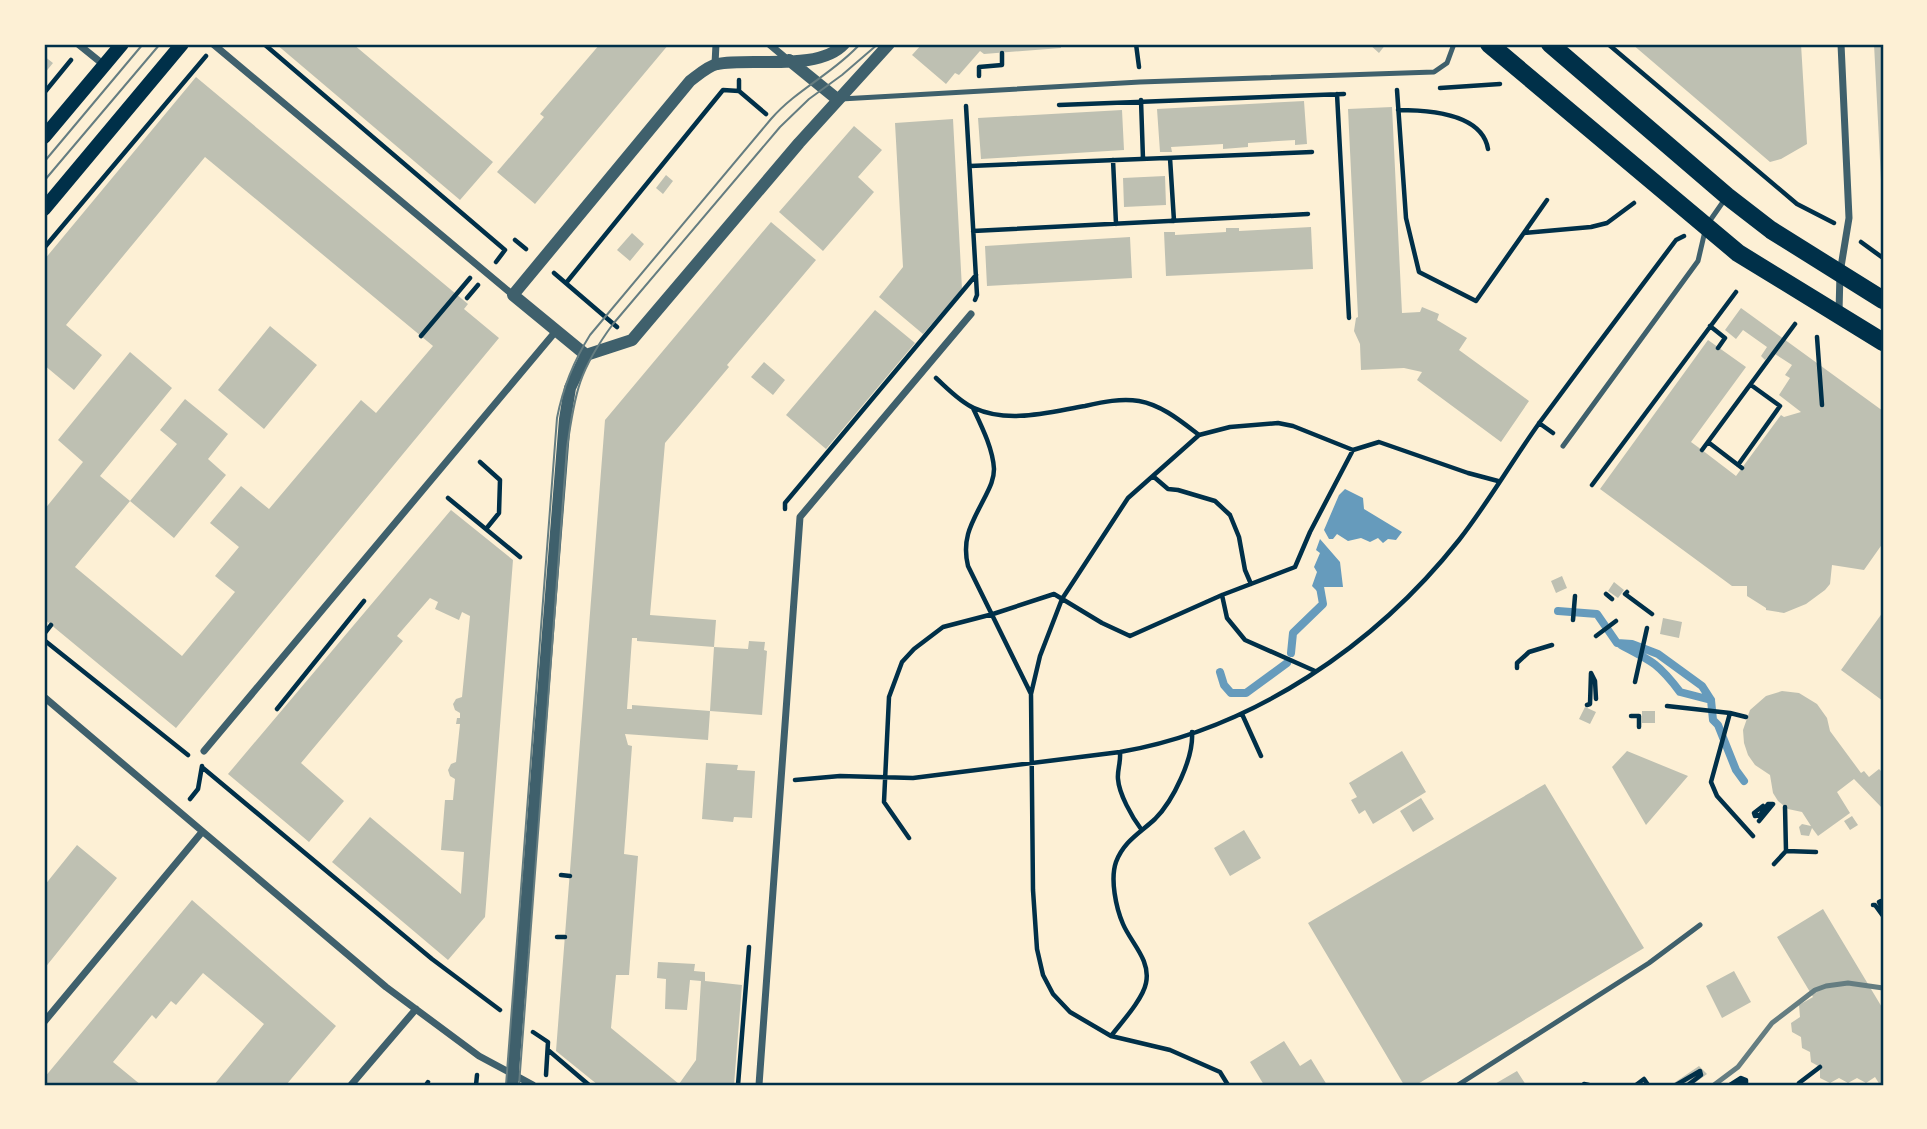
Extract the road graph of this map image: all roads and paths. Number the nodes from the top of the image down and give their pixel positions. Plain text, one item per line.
1 (122, 44) edge
2 (182, 44) edge
3 (264, 44) edge
4 (716, 44) edge
5 (769, 44) edge
6 (844, 44) edge
7 (889, 44) edge
8 (1454, 44) edge
9 (1489, 44) edge
10 (1550, 44) edge
11 (1608, 44) edge
12 (1841, 44) edge
13 (214, 45) edge
14 (80, 46) edge
15 (789, 60) junction
16 (715, 64) junction
17 (104, 65) junction
18 (739, 80) dead end
19 (1397, 90) dead end
20 (739, 91) junction
21 (44, 93) edge
22 (966, 94) junction
23 (837, 99) junction
24 (1141, 102) junction
25 (1047, 106) dead end
26 (967, 110) junction
27 (1398, 110) junction
28 (954, 111) dead end
29 (766, 114) dead end
30 (44, 137) edge
31 (1489, 149) dead end
32 (1312, 152) dead end
33 (1170, 158) junction
34 (1143, 159) junction
35 (1113, 160) junction
36 (970, 166) junction
37 (1727, 196) junction
38 (1547, 200) dead end
39 (1634, 203) dead end
40 (44, 209) edge
41 (1308, 214) dead end
42 (1174, 221) junction
43 (1116, 224) junction
44 (1706, 227) junction
45 (973, 231) junction
46 (1847, 232) junction
47 (1524, 233) junction
48 (44, 248) edge
49 (505, 250) dead end
50 (1883, 258) edge
51 (479, 267) junction
52 (1840, 273) junction
53 (976, 275) junction
54 (1735, 292) dead end
55 (513, 295) junction
56 (1883, 300) edge
57 (601, 314) dead end
58 (971, 314) joint
59 (1839, 316) junction
60 (1349, 318) dead end
61 (1794, 324) dead end
62 (1710, 326) junction
63 (556, 331) junction
64 (421, 336) dead end
65 (1817, 337) dead end
66 (1883, 342) edge
67 (1718, 348) dead end
68 (586, 355) junction
69 (926, 369) junction
70 (1751, 385) junction
71 (1822, 405) dead end
72 (973, 408) junction
73 (1199, 435) junction
74 (1708, 442) junction
75 (1563, 446) dead end
76 (1353, 450) junction
77 (1702, 450) dead end
78 (480, 462) dead end
79 (1154, 477) junction
80 (1498, 481) junction
81 (1592, 485) dead end
82 (447, 498) dead end
83 (785, 503) dead end
84 (486, 529) junction
85 (520, 557) dead end
86 (1251, 584) junction
87 (1627, 592) dead end
88 (1606, 593) dead end
89 (1222, 595) junction
90 (1575, 596) dead end
91 (1062, 599) junction
92 (1612, 599) dead end
93 (363, 601) dead end
94 (993, 614) junction
95 (1652, 614) dead end
96 (1573, 620) dead end
97 (1616, 621) dead end
98 (51, 625) dead end
99 (1647, 628) dead end
100 (44, 634) edge
101 (1596, 636) dead end
102 (44, 640) edge
103 (1552, 645) dead end
104 (1517, 668) dead end
105 (1316, 671) junction
106 (1634, 682) dead end
107 (1031, 694) junction
108 (44, 697) edge
109 (1596, 699) dead end
110 (1587, 705) dead end
111 (1667, 706) dead end
112 (277, 709) dead end
113 (1242, 714) junction
114 (1632, 716) dead end
115 (1730, 716) junction
116 (1746, 718) dead end
117 (1639, 727) dead end
118 (1192, 732) junction
119 (205, 751) dead end
120 (1120, 752) junction
121 (1261, 756) dead end
122 (1031, 763) junction
123 (202, 767) junction
124 (885, 777) junction
125 (781, 780) junction
126 (1763, 806) dead end
127 (1785, 807) dead end
128 (178, 813) junction
129 (1759, 821) dead end
130 (1141, 829) junction
131 (202, 832) junction
132 (1752, 836) dead end
133 (909, 838) dead end
134 (1786, 851) junction
135 (1816, 852) dead end
136 (1773, 864) dead end
137 (561, 875) dead end
138 (570, 876) dead end
139 (1883, 904) edge
140 (1873, 905) dead end
141 (1883, 910) edge
142 (1883, 916) edge
143 (1700, 925) dead end
144 (556, 937) dead end
145 (565, 937) dead end
146 (416, 1009) junction
147 (44, 1022) edge
148 (518, 1022) junction
149 (1111, 1036) junction
150 (548, 1051) junction
151 (1819, 1067) dead end
152 (513, 1081) edge
153 (1798, 1083) dead end
154 (351, 1085) edge
155 (533, 1085) edge
156 (545, 1085) edge
157 (589, 1085) edge
158 (759, 1085) edge
159 (1228, 1085) edge
160 (1458, 1085) edge
161 (1636, 1085) edge
162 (1648, 1085) edge
163 (1676, 1085) edge
164 (1688, 1085) edge
165 (1730, 1085) edge
166 (1735, 1085) edge
167 (1744, 1085) edge

1 - 17 main road
2 - 40 main road
3 - 49 path
4 - 16 street
5 - 15 street
6 - 15 street
7 - 23 street
8 - 22 lane
9 - 44 main road
10 - 37 main road
11 - 46 path
12 - 46 street
13 - 48 path
13 - 51 street
14 - 17 street
14 - 21 path
15 - 16 street
15 - 23 street
16 - 55 street
17 - 30 main road
18 - 20 path
19 - 27 path
20 - 29 path
20 - 57 path
22 - 23 lane
22 - 26 path
23 - 68 street
24 - 25 path
24 - 34 path
24 - 60 path
26 - 28 path
26 - 36 path
27 - 31 path
27 - 47 path
32 - 33 path
33 - 34 path
33 - 42 path
34 - 35 path
35 - 36 path
35 - 43 path
36 - 45 path
37 - 44 lane
37 - 52 main road
38 - 47 path
39 - 47 path
41 - 42 path
42 - 43 path
43 - 45 path
44 - 59 main road
44 - 75 lane
44 - 80 path
45 - 53 path
46 - 50 path
46 - 52 street
51 - 55 street
51 - 64 path
52 - 56 main road
52 - 59 street
53 - 58 path
53 - 83 path
54 - 62 path
55 - 63 street
58 - 69 street
59 - 66 main road
61 - 70 path
62 - 67 path
62 - 81 path
63 - 68 street
63 - 119 street
65 - 71 path
68 - 148 street
69 - 72 path
69 - 125 street
70 - 74 path
70 - 74 path
72 - 73 path
72 - 94 path
73 - 76 path
73 - 79 path
74 - 77 path
76 - 80 path
76 - 86 path
78 - 84 path
79 - 86 path
79 - 91 path
80 - 105 path
82 - 84 path
84 - 85 path
86 - 89 path
87 - 95 path
88 - 92 path
89 - 91 path
89 - 105 path
90 - 96 path
91 - 94 path
91 - 107 path
93 - 112 path
94 - 107 path
94 - 124 path
97 - 101 path
98 - 100 path
99 - 106 path
102 - 123 path
103 - 104 path
105 - 113 path
107 - 122 path
108 - 128 street
109 - 110 path
111 - 115 path
113 - 118 path
113 - 121 path
114 - 117 path
115 - 116 path
115 - 132 path
118 - 120 path
118 - 130 path
120 - 122 path
120 - 130 path
122 - 124 path
122 - 149 path
123 - 128 path
123 - 148 path
124 - 125 path
124 - 133 path
125 - 158 street
126 - 129 path
127 - 134 path
128 - 131 street
130 - 149 path
131 - 146 street
131 - 147 street
134 - 135 path
134 - 136 path
137 - 138 path
139 - 141 path
140 - 142 path
143 - 160 lane
144 - 145 path
146 - 152 street
146 - 154 street
148 - 150 path
148 - 152 street
149 - 159 path
150 - 156 path
150 - 157 path
151 - 153 path
152 - 155 street
161 - 162 path
163 - 164 path
165 - 167 path
166 - 167 path

